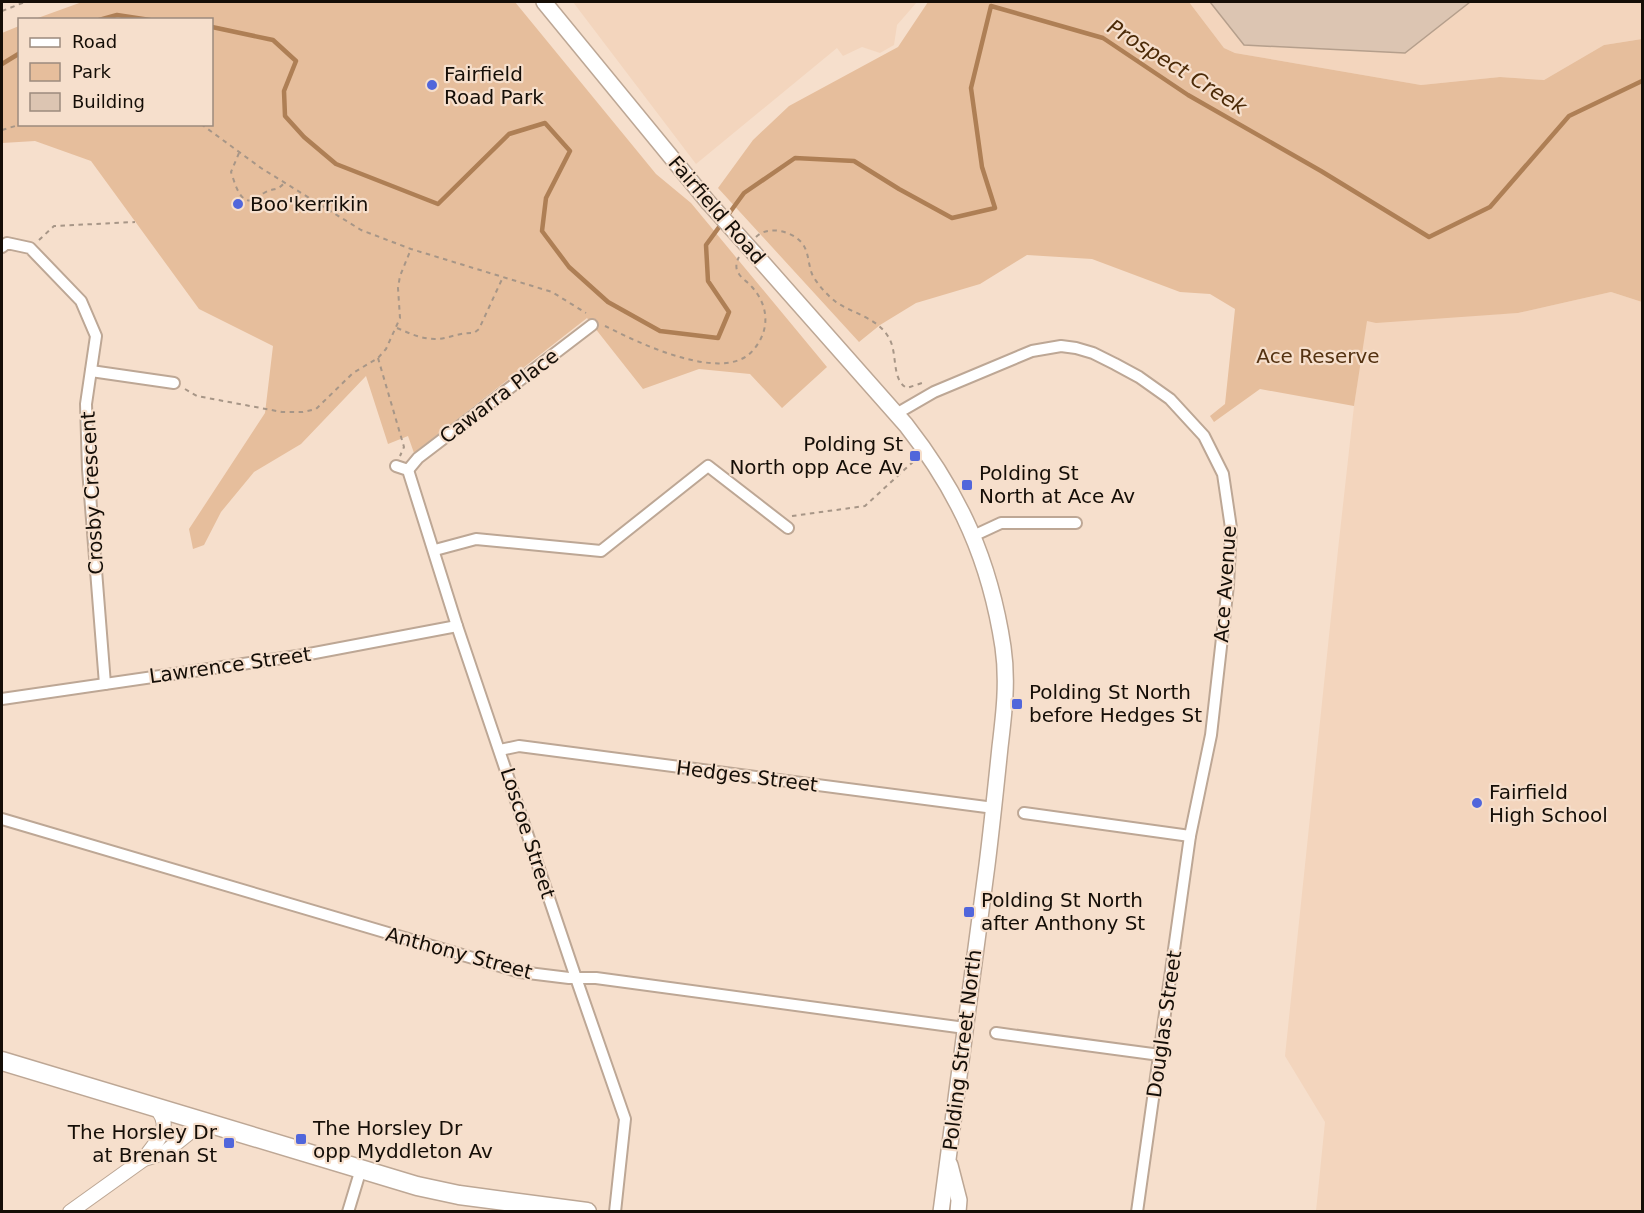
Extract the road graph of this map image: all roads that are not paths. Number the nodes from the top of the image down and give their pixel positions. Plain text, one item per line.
1 (544, 2) edge
2 (2, 247) edge
3 (593, 322) road end
4 (91, 371) junction
5 (174, 383) dead end
6 (896, 414) junction
7 (396, 466) road end
8 (408, 470) junction
9 (1076, 523) dead end
10 (788, 528) dead end
11 (973, 536) junction
12 (435, 550) junction
13 (457, 626) junction
14 (105, 684) junction
15 (2, 699) edge
16 (500, 750) junction
17 (994, 808) junction
18 (1024, 813) dead end
19 (2, 819) edge
20 (1190, 836) junction
21 (576, 978) junction
22 (965, 1028) junction
23 (996, 1033) dead end
24 (1160, 1055) junction
25 (2, 1061) edge
26 (155, 1107) junction
27 (208, 1123) junction
28 (144, 1158) junction
29 (948, 1160) junction
30 (361, 1169) junction
31 (529, 1208) edge
32 (70, 1212) edge
33 (348, 1212) edge
34 (586, 1212) edge
35 (615, 1212) edge
36 (941, 1212) edge
37 (958, 1212) edge
38 (1137, 1212) edge

1 - 6 main road, Fairfield Road, bridge
2 - 4 street, Crosby Crescent
3 - 8 street, Cawarra Place
4 - 5 street
4 - 14 street, Crosby Crescent
6 - 11 main road, Polding Street North
6 - 20 street, Ace Avenue
7 - 8 street
8 - 12 street, Loscoe Street
9 - 11 street
10 - 12 street
11 - 17 main road, Polding Street North
12 - 13 street, Loscoe Street
13 - 14 street, Lawrence Street
13 - 16 street, Loscoe Street
14 - 15 street, Lawrence Street
16 - 17 street, Hedges Street
16 - 21 street, Loscoe Street
17 - 22 main road, Polding Street North
18 - 20 street
19 - 21 street, Anthony Street
20 - 24 street, Douglas Street
21 - 22 street, Anthony Street
21 - 35 street, Loscoe Street
22 - 29 main road, Polding Street North
23 - 24 street
24 - 38 street, Douglas Street
25 - 26 main road
26 - 27 main road
26 - 28 street
27 - 28 street
27 - 30 main road
28 - 32 street
29 - 36 main road, Polding Street North
29 - 37 main road
30 - 31 main road
30 - 33 street
31 - 34 main road

